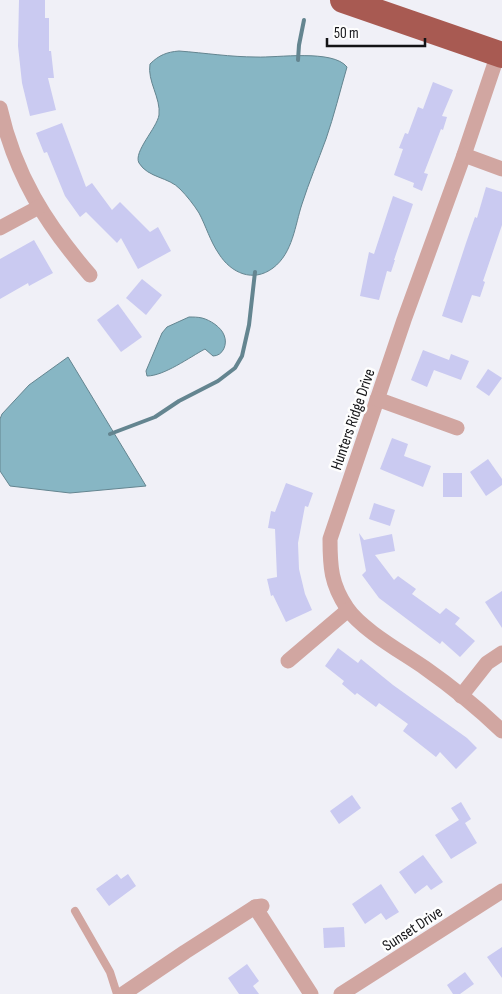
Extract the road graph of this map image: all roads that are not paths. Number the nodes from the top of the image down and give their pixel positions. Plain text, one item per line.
1 (343, 0) edge
2 (500, 55) edge
3 (0, 108) edge
4 (464, 155) junction
5 (502, 169) edge
6 (39, 208) junction
7 (0, 228) edge
8 (90, 275) dead end
9 (377, 399) junction
10 (457, 428) dead end
11 (348, 610) junction
12 (502, 653) edge
13 (288, 661) dead end
14 (461, 696) junction
15 (502, 731) edge
16 (502, 891) edge
17 (75, 911) dead end
18 (117, 994) edge
19 (123, 994) edge
20 (311, 994) edge
21 (341, 994) edge

1 - 2 highway
2 - 4 street, Hunters Ridge Drive
3 - 6 street
4 - 5 street
4 - 9 street, Hunters Ridge Drive
6 - 7 street
6 - 8 street
9 - 10 street
9 - 11 street, Hunters Ridge Drive
11 - 13 street
11 - 14 street, Hunters Ridge Drive
12 - 14 street
14 - 15 street, Hunters Ridge Drive
16 - 21 street, Sunset Drive
17 - 18 lane
19 - 20 street

